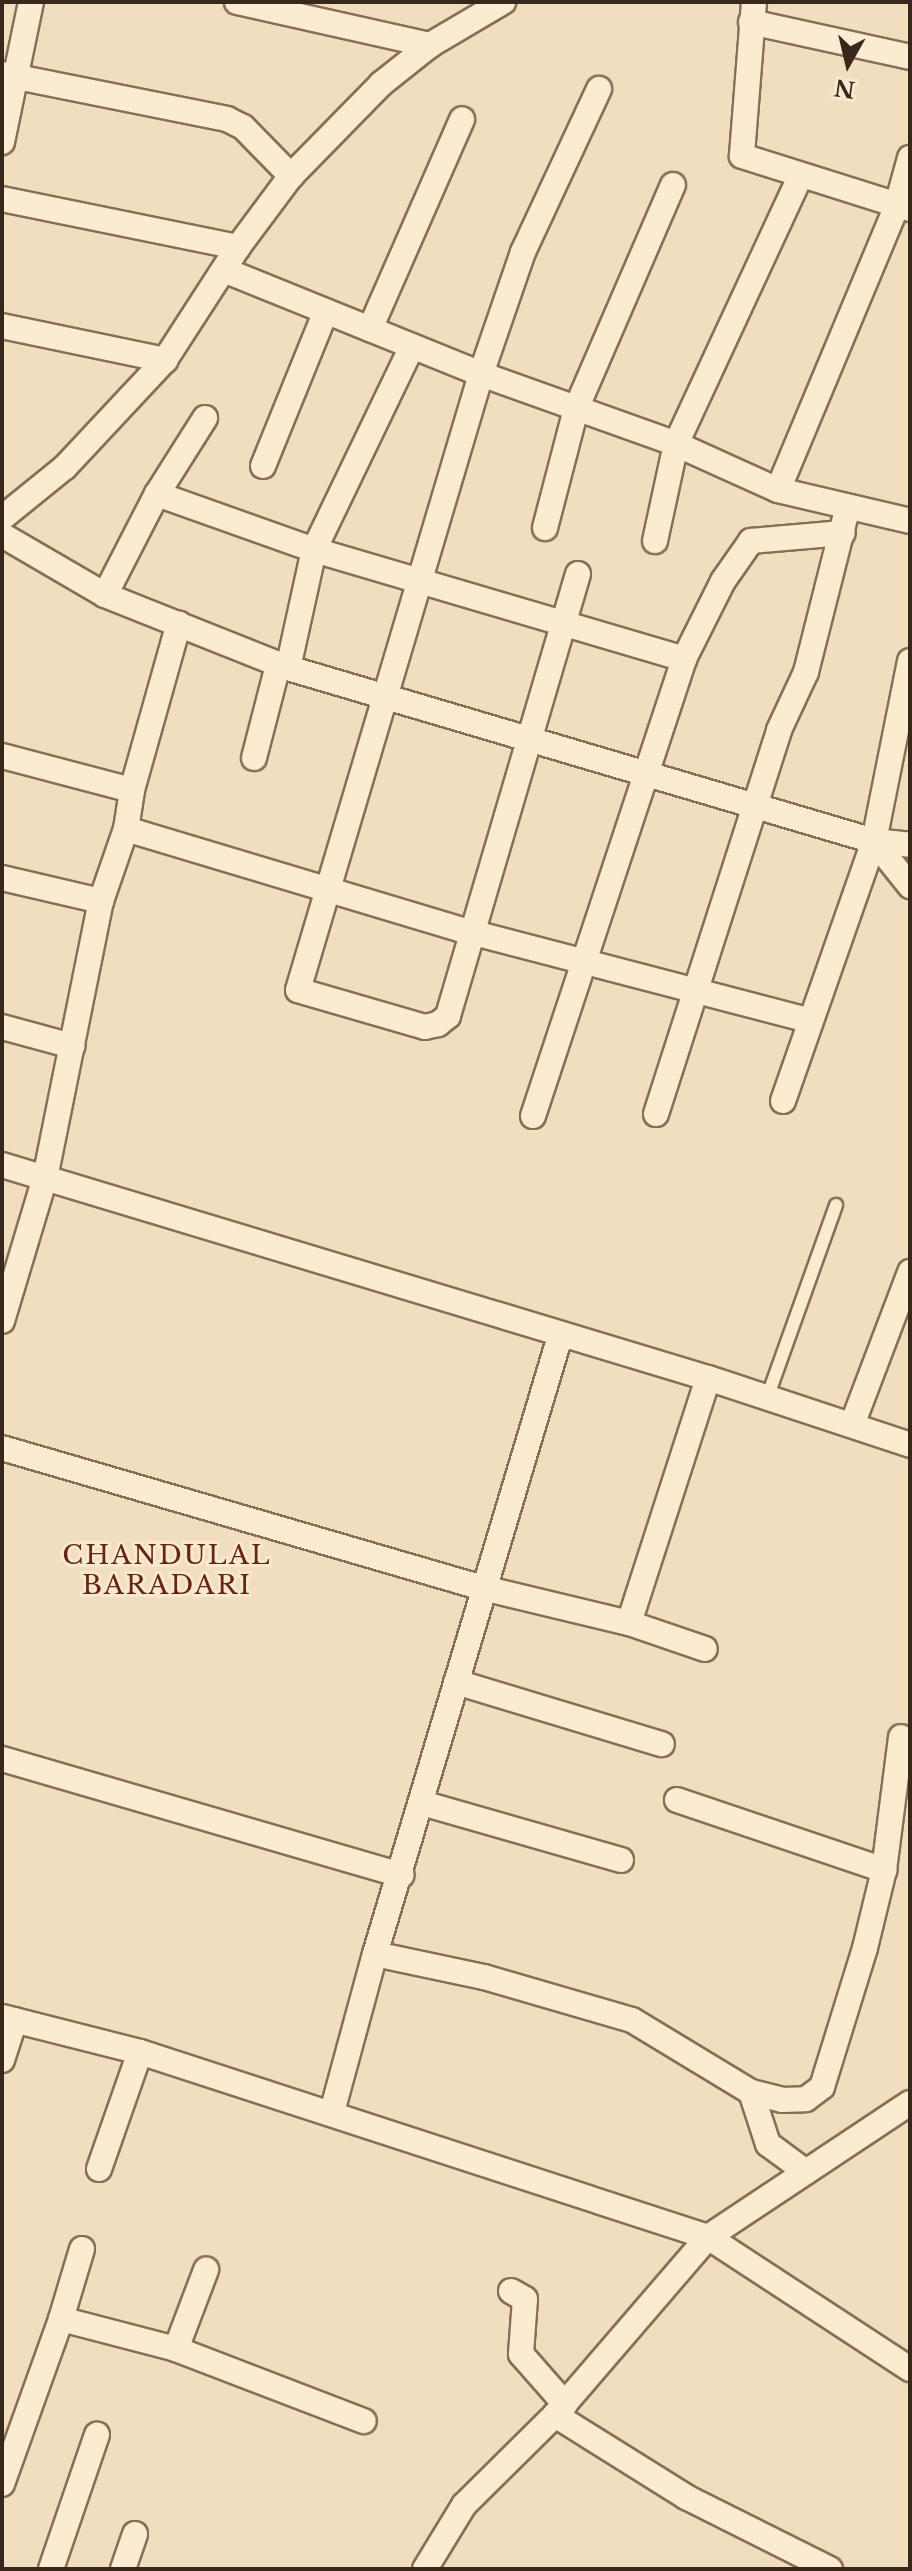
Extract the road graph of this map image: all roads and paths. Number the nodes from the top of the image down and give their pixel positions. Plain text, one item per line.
1 (31, 2) edge
2 (237, 2) edge
3 (503, 2) edge
4 (481, 9) edge
5 (752, 12) edge
6 (430, 45) junction
7 (910, 57) edge
8 (8, 76) edge
9 (599, 89) dead end
10 (462, 119) dead end
11 (2, 142) edge
12 (910, 158) edge
13 (291, 176) junction
14 (800, 177) junction
15 (673, 185) dead end
16 (2, 199) edge
17 (904, 207) edge
18 (238, 247) junction
19 (224, 270) junction
20 (326, 311) junction
21 (2, 326) edge
22 (370, 329) junction
23 (412, 346) junction
24 (165, 360) junction
25 (481, 374) junction
26 (576, 409) junction
27 (205, 418) dead end
28 (676, 444) junction
29 (263, 466) dead end
30 (778, 490) junction
31 (157, 494) junction
32 (847, 507) junction
33 (2, 518) edge
34 (910, 521) edge
35 (545, 528) dead end
36 (843, 533) junction
37 (2, 535) edge
38 (655, 541) dead end
39 (314, 550) junction
40 (578, 574) dead end
41 (420, 580) junction
42 (105, 595) junction
43 (562, 621) junction
44 (179, 623) junction
45 (684, 659) junction
46 (910, 661) edge
47 (283, 666) junction
48 (387, 699) junction
49 (532, 739) junction
50 (2, 756) edge
51 (254, 758) dead end
52 (644, 773) junction
53 (132, 790) junction
54 (755, 806) junction
55 (126, 829) junction
56 (874, 841) junction
57 (910, 845) edge
58 (2, 878) edge
59 (910, 886) edge
60 (327, 891) junction
61 (101, 901) junction
62 (470, 932) junction
63 (583, 962) junction
64 (697, 994) junction
65 (811, 1021) junction
66 (2, 1027) edge
67 (72, 1046) junction
68 (783, 1101) dead end
69 (656, 1114) dead end
70 (533, 1116) dead end
71 (2, 1165) edge
72 (45, 1178) junction
73 (836, 1205) dead end
74 (910, 1272) edge
75 (2, 1321) edge
76 (560, 1336) junction
77 (708, 1378) junction
78 (767, 1398) junction
79 (852, 1425) junction
80 (910, 1445) edge
81 (2, 1448) edge
82 (483, 1588) junction
83 (629, 1623) junction
84 (705, 1649) dead end
85 (456, 1682) junction
86 (901, 1737) dead end
87 (662, 1744) dead end
88 (2, 1759) edge
89 (677, 1800) dead end
90 (422, 1803) junction
91 (621, 1860) dead end
92 (884, 1870) junction
93 (401, 1875) junction
94 (375, 1954) junction
95 (8, 2018) edge
96 (140, 2052) junction
97 (2, 2060) edge
98 (751, 2092) junction
99 (910, 2103) edge
100 (332, 2112) junction
101 (99, 2169) dead end
102 (806, 2172) junction
103 (708, 2237) junction
104 (82, 2249) dead end
105 (206, 2270) dead end
106 (511, 2291) dead end
107 (61, 2319) junction
108 (176, 2349) junction
109 (910, 2369) edge
110 (560, 2409) junction
111 (364, 2421) dead end
112 (97, 2435) dead end
113 (2, 2484) edge
114 (135, 2534) dead end
115 (51, 2569) edge
116 (123, 2569) edge
117 (425, 2569) edge
118 (830, 2569) edge

1 - 8 street
2 - 6 street
3 - 4 street
4 - 6 street
5 - 7 street
5 - 14 street
6 - 13 street
8 - 11 street
8 - 13 street
9 - 25 street
10 - 22 street
12 - 17 street
13 - 18 street
14 - 17 street
14 - 28 street
15 - 26 street
16 - 18 street
17 - 30 street
18 - 19 street
19 - 20 street
19 - 24 street
20 - 22 street
20 - 29 street
21 - 24 street
22 - 23 street
23 - 25 street
23 - 39 street
24 - 33 street
25 - 26 street
25 - 41 street
26 - 28 street
26 - 35 street
27 - 31 street
28 - 30 street
28 - 38 street
30 - 32 street
31 - 39 street
31 - 42 street
32 - 34 street
32 - 36 street
36 - 45 street
36 - 54 street
37 - 42 street
39 - 41 street
39 - 47 street
40 - 43 street
41 - 43 street
41 - 48 street
42 - 44 street
43 - 45 street
43 - 49 street
44 - 47 street
44 - 53 street
45 - 52 street
46 - 56 street
47 - 48 street
47 - 51 street
48 - 49 street
48 - 60 street
49 - 52 street
49 - 62 street
50 - 53 street
52 - 54 street
52 - 63 street
53 - 55 street
54 - 56 street
54 - 64 street
55 - 60 street
55 - 61 street
56 - 57 street
56 - 59 street
56 - 65 street
58 - 61 street
60 - 62 street
60 - 62 street
61 - 67 street
62 - 63 street
63 - 64 street
63 - 70 street
64 - 65 street
64 - 69 street
65 - 68 street
66 - 67 street
67 - 72 street
71 - 72 street
72 - 75 street
72 - 76 street
73 - 78 lane
74 - 79 street
76 - 77 street
76 - 82 street
77 - 78 street
77 - 83 street
78 - 79 street
79 - 80 street
81 - 82 street
82 - 83 street
82 - 85 street
83 - 84 street
85 - 87 street
85 - 90 street
86 - 92 street
88 - 93 street
89 - 92 street
90 - 91 street
90 - 93 street
92 - 98 street
93 - 94 street
94 - 98 street
94 - 100 street
95 - 96 street
95 - 97 street
96 - 100 street
96 - 101 street
98 - 102 street
99 - 102 street
100 - 103 street
102 - 103 street
103 - 109 street
103 - 110 street
104 - 107 street
105 - 108 street
106 - 110 street
107 - 108 street
107 - 113 street
108 - 111 street
110 - 117 street
110 - 118 street
112 - 115 street
114 - 116 street

